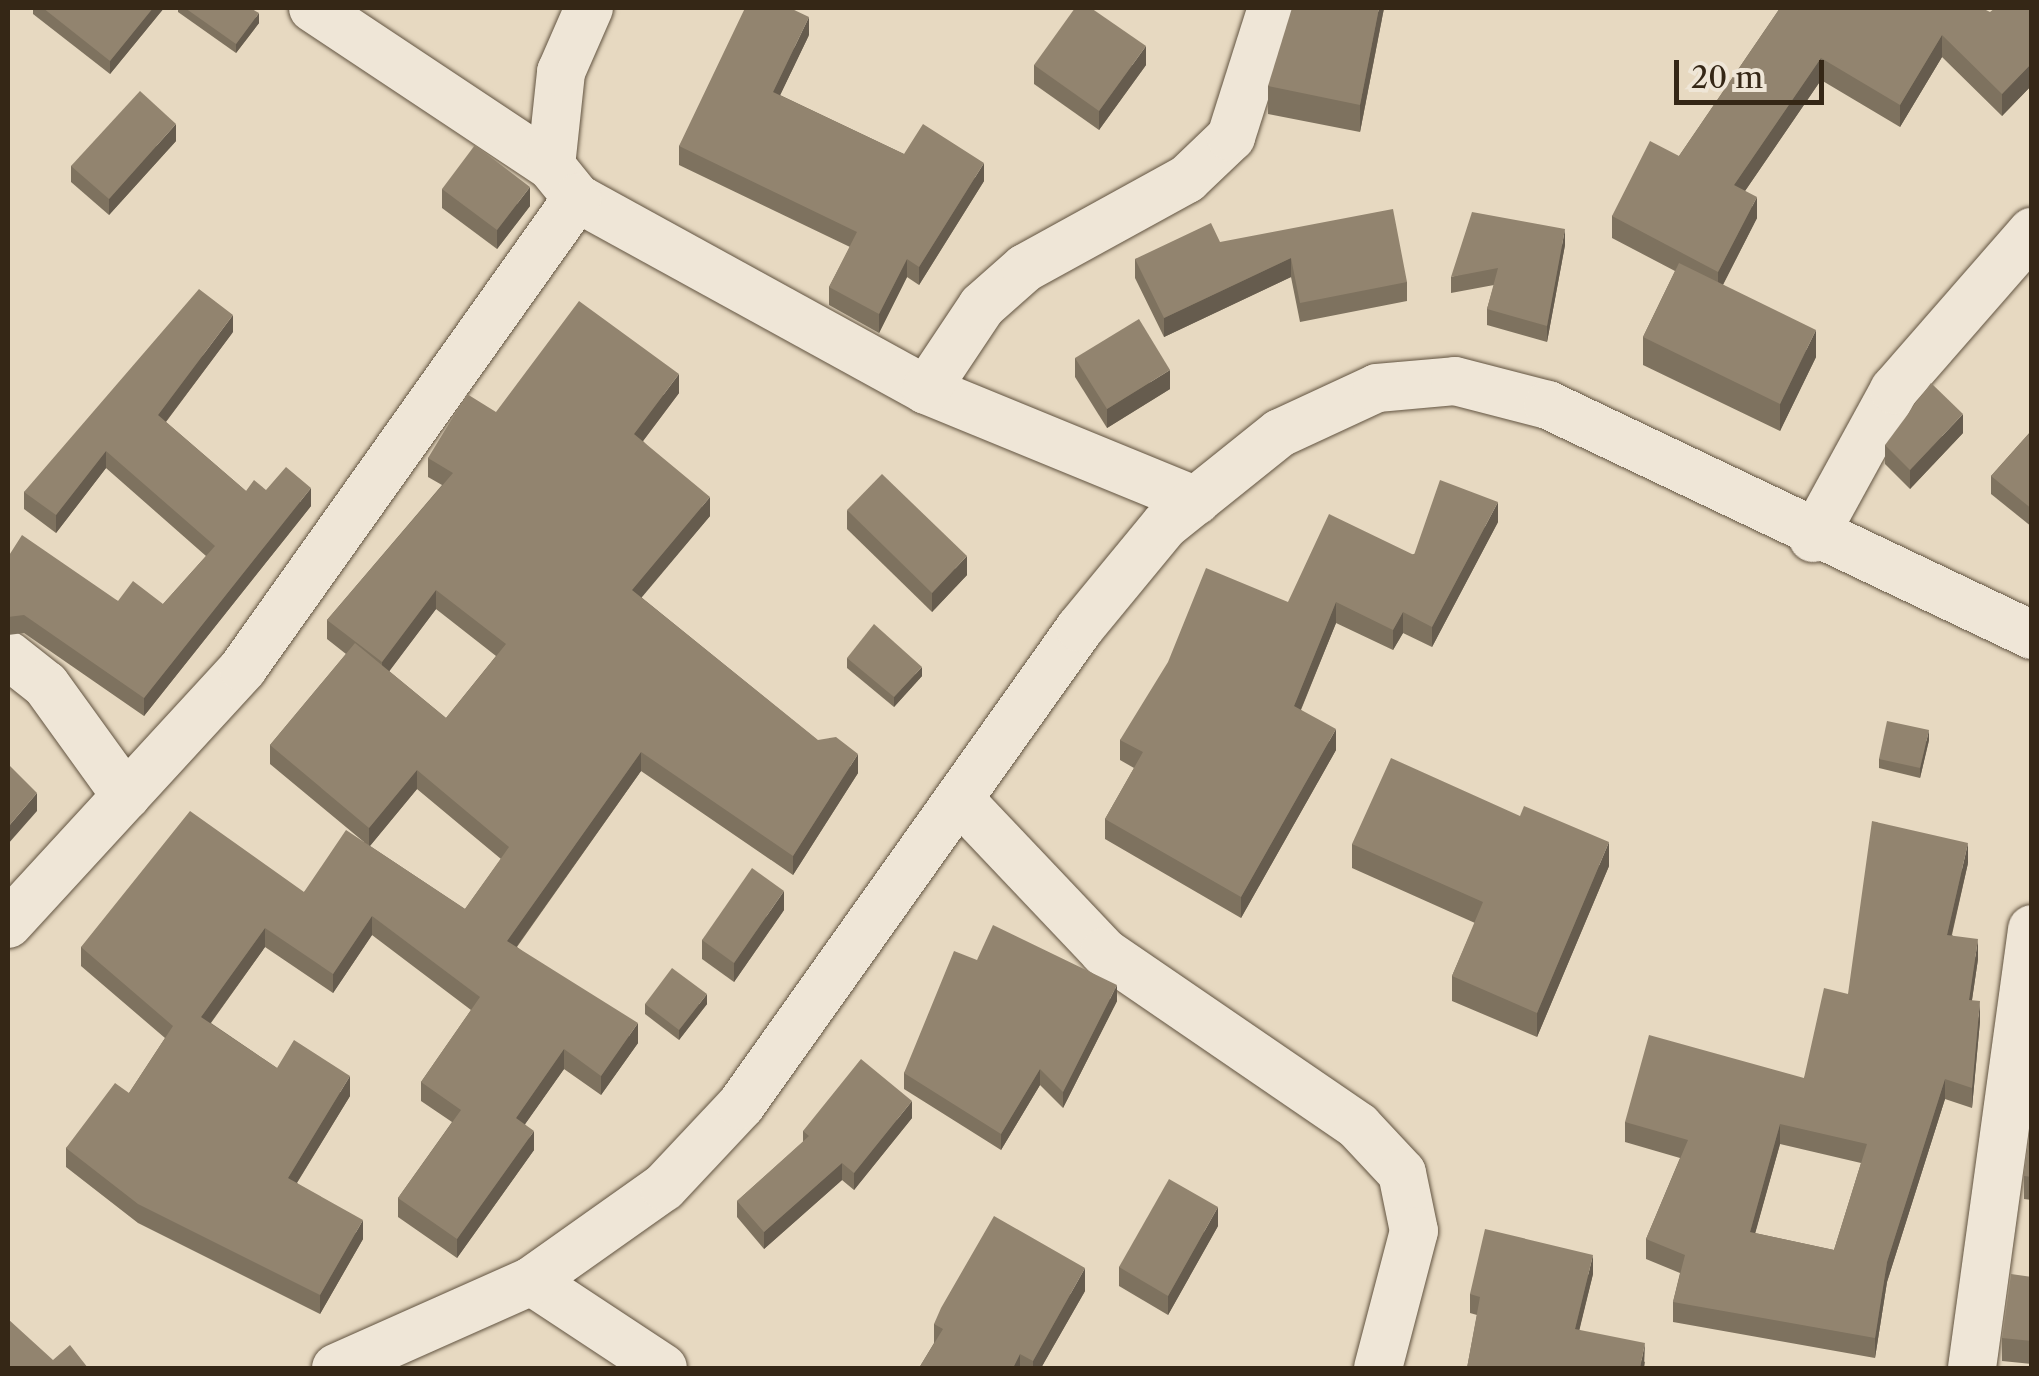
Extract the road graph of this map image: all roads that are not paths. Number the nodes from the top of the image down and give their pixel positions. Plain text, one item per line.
1 (313, 8) edge
2 (590, 8) edge
3 (1272, 8) edge
4 (564, 182) junction
5 (2032, 232) edge
6 (926, 390) junction
7 (1196, 501) junction
8 (1813, 538) junction
9 (2032, 635) edge
10 (8, 655) edge
11 (126, 796) junction
12 (959, 799) junction
13 (8, 924) edge
14 (2032, 929) edge
15 (531, 1281) junction
16 (336, 1368) edge
17 (663, 1368) edge
18 (1378, 1368) edge
19 (1972, 1368) edge

1 - 4 street
2 - 4 street
3 - 6 street
4 - 6 street
4 - 11 street
5 - 8 street
6 - 7 street
7 - 8 street
7 - 12 street
8 - 9 street
10 - 11 street
11 - 13 street
12 - 15 street
12 - 18 street
14 - 19 street
15 - 16 street
15 - 17 street

